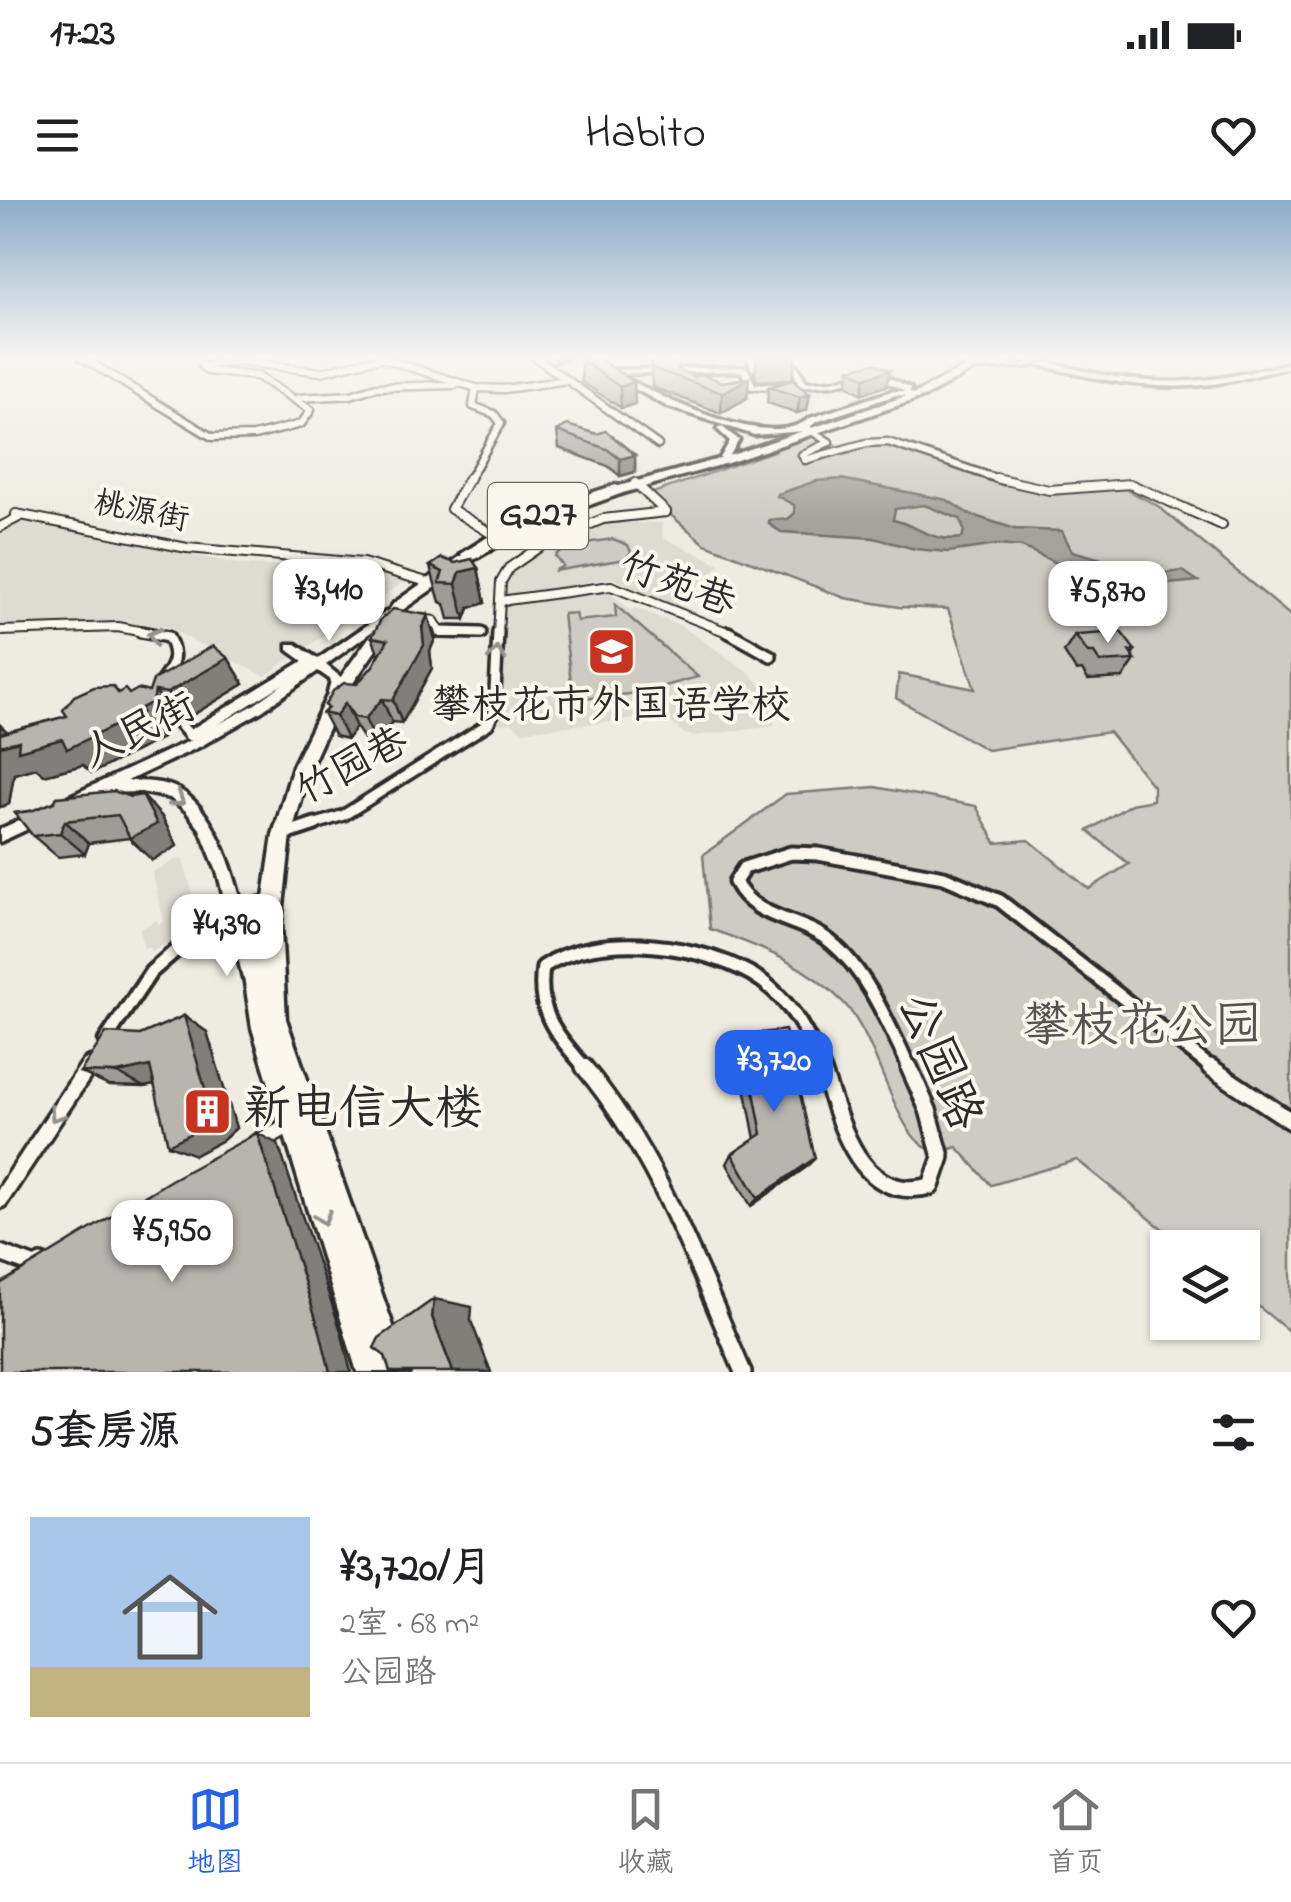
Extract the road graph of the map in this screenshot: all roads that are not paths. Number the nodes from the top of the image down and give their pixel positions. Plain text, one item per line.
1 (172, 412) edge
2 (310, 412) edge
3 (488, 412) edge
4 (613, 412) edge
5 (686, 412) edge
6 (857, 412) edge
7 (864, 412) edge
8 (807, 429) junction
9 (728, 430) junction
10 (658, 444) dead end
11 (759, 446) junction
12 (724, 458) junction
13 (636, 484) junction
14 (617, 488) junction
15 (1222, 524) dead end
16 (0, 527) edge
17 (492, 534) junction
18 (468, 555) junction
19 (428, 582) junction
20 (500, 601) junction
21 (392, 610) junction
22 (0, 631) edge
23 (481, 633) dead end
24 (292, 647) dead end
25 (770, 656) dead end
26 (326, 676) junction
27 (159, 698) edge
28 (179, 724) dead end
29 (190, 736) junction
30 (85, 794) junction
31 (46, 811) edge
32 (0, 833) edge
33 (282, 835) junction
34 (237, 920) junction
35 (263, 1028) junction
36 (1291, 1121) edge
37 (293, 1123) junction
38 (241, 1152) edge
39 (0, 1200) edge
40 (0, 1252) edge
41 (52, 1257) edge
42 (371, 1372) edge
43 (395, 1372) edge
44 (743, 1372) edge

1 - 2 street
3 - 17 street
4 - 10 street
5 - 9 street
6 - 8 highway, G227
7 - 8 highway, G227
8 - 9 street
8 - 11 highway, G227
8 - 15 street
9 - 11 street
9 - 12 street
11 - 12 highway, G227
11 - 13 highway, G227
12 - 13 highway, G227
13 - 14 highway, G227
13 - 20 street, 竹园巷
14 - 17 street, G227
14 - 18 highway, G227
16 - 19 street, 桃源街
17 - 18 street, G227
18 - 19 highway, G227
18 - 21 highway, G227
19 - 21 highway, G227
20 - 25 street, 竹苑巷
33 -> 20 street, 竹园巷
21 - 23 street
21 - 26 highway, G227
21 - 26 street, 人民街
27 -> 22 street
24 - 26 street
26 - 29 street, 人民街
26 - 30 street, 人民街
26 - 33 highway, G227
26 - 35 highway, G227
28 - 29 street
29 - 30 street, 人民街
30 -> 34 street
31 - 32 street, 人民街
33 - 43 highway, G227
34 - 35 street
34 -> 39 street
35 - 37 highway, G227
36 - 44 street, 公园路
37 - 38 street
37 -> 42 highway, G227
40 - 41 street

